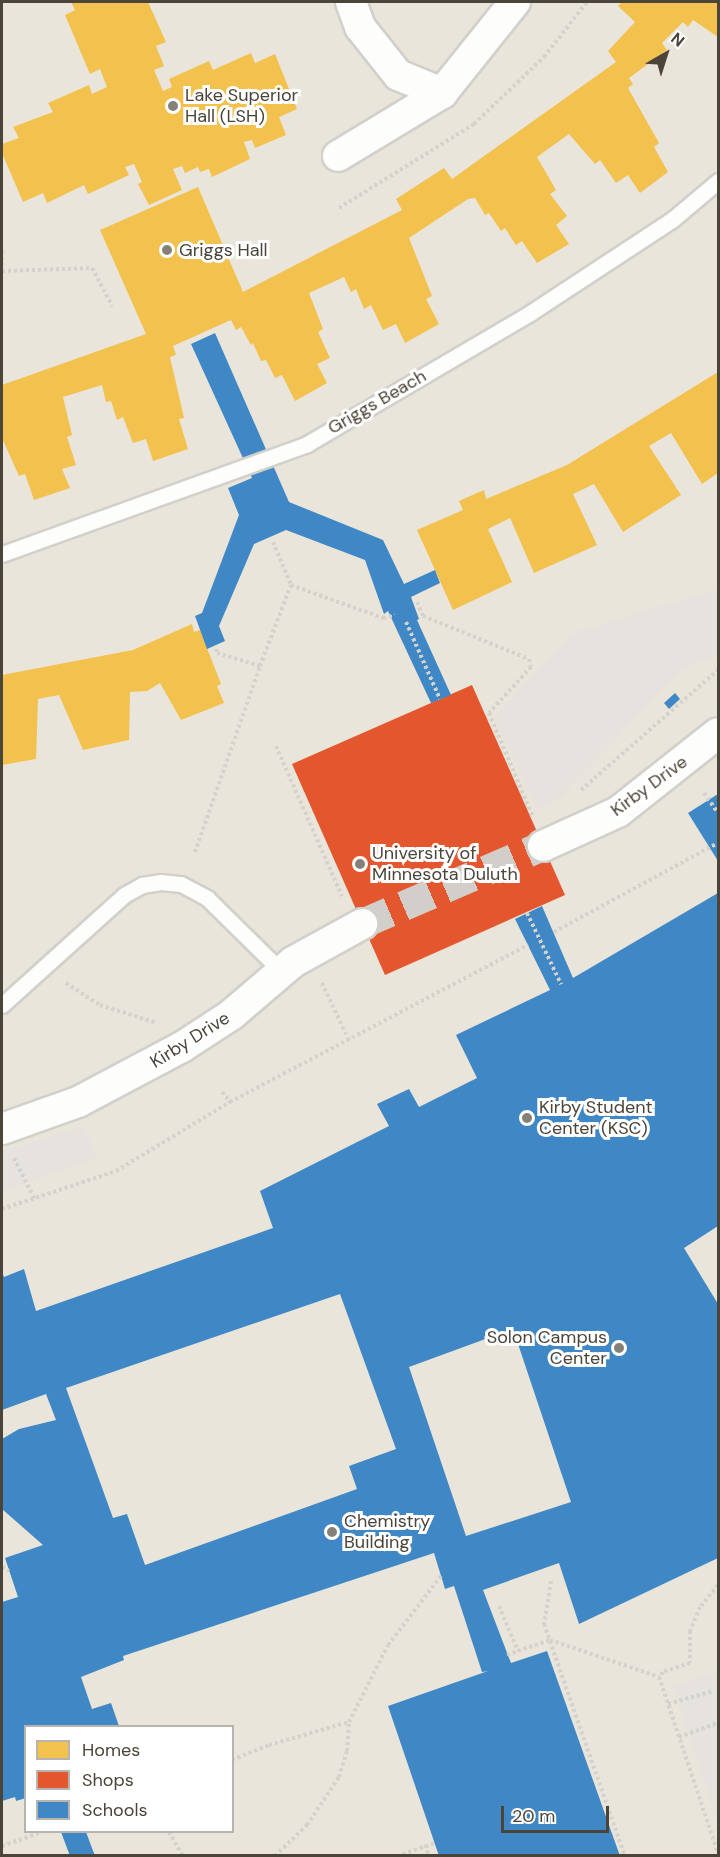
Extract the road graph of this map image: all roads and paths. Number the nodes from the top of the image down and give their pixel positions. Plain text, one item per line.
1 (351, 2) edge
2 (515, 2) edge
3 (587, 2) edge
4 (442, 93) junction
5 (338, 156) dead end
6 (718, 182) edge
7 (339, 208) dead end
8 (2, 251) edge
9 (2, 272) edge
10 (112, 306) dead end
11 (273, 542) dead end
12 (2, 554) edge
13 (291, 585) junction
14 (417, 602) dead end
15 (395, 615) dead end
16 (405, 622) dead end
17 (216, 649) dead end
18 (260, 666) junction
19 (718, 670) edge
20 (440, 699) dead end
21 (652, 728) junction
22 (718, 733) edge
23 (658, 735) dead end
24 (276, 746) dead end
25 (704, 793) dead end
26 (574, 795) dead end
27 (718, 813) edge
28 (541, 832) joint
29 (718, 843) edge
30 (195, 852) dead end
31 (527, 913) dead end
32 (354, 914) joint
33 (554, 932) dead end
34 (528, 945) dead end
35 (282, 972) junction
36 (319, 977) dead end
37 (66, 983) dead end
38 (561, 984) dead end
39 (2, 1005) edge
40 (164, 1026) dead end
41 (349, 1041) junction
42 (222, 1092) dead end
43 (230, 1102) junction
44 (5, 1140) edge
45 (35, 1200) junction
46 (2, 1209) edge
47 (2, 1568) edge
48 (9, 1571) dead end
49 (441, 1576) dead end
50 (551, 1581) dead end
51 (718, 1585) edge
52 (499, 1606) dead end
53 (550, 1640) junction
54 (518, 1651) junction
55 (507, 1655) dead end
56 (659, 1677) junction
57 (714, 1690) dead end
58 (668, 1704) junction
59 (349, 1722) junction
60 (718, 1723) edge
61 (679, 1737) junction
62 (234, 1759) edge
63 (39, 1833) edge
64 (170, 1833) edge
65 (434, 1843) dead end
66 (2, 1845) edge
67 (425, 1845) junction
68 (718, 1853) edge
69 (183, 1856) edge
70 (275, 1856) edge
71 (397, 1856) edge
72 (429, 1856) edge
73 (625, 1856) edge

1 - 4 street
2 - 4 street
3 - 7 path
4 - 5 street
6 - 12 lane, Griggs Beach
8 - 9 path
9 - 10 path
11 - 13 path
13 - 15 path
13 - 18 path
14 - 28 path
16 - 20 path, bridge
17 - 18 path
18 - 30 path
19 - 21 path
21 - 23 path
21 - 26 path
22 - 28 street, Kirby Drive
24 - 32 path
25 - 27 path
29 - 33 path
31 - 38 path, bridge
32 - 35 street, Kirby Drive
34 - 41 path
35 - 39 lane
35 - 44 street, Kirby Drive
36 - 41 path
37 - 40 path
41 - 43 path
42 - 43 path
43 - 45 path
44 - 45 path
45 - 46 path
47 - 48 path
49 - 59 path
50 - 53 path
51 - 56 path
52 - 54 path
53 - 54 path
53 - 56 path
53 - 73 path
54 - 55 path
56 - 58 path
57 - 58 path
58 - 61 path
59 - 62 path
59 - 70 path
60 - 61 path
61 - 68 path
63 - 66 path
64 - 69 path
65 - 67 path
67 - 71 path
67 - 72 path

